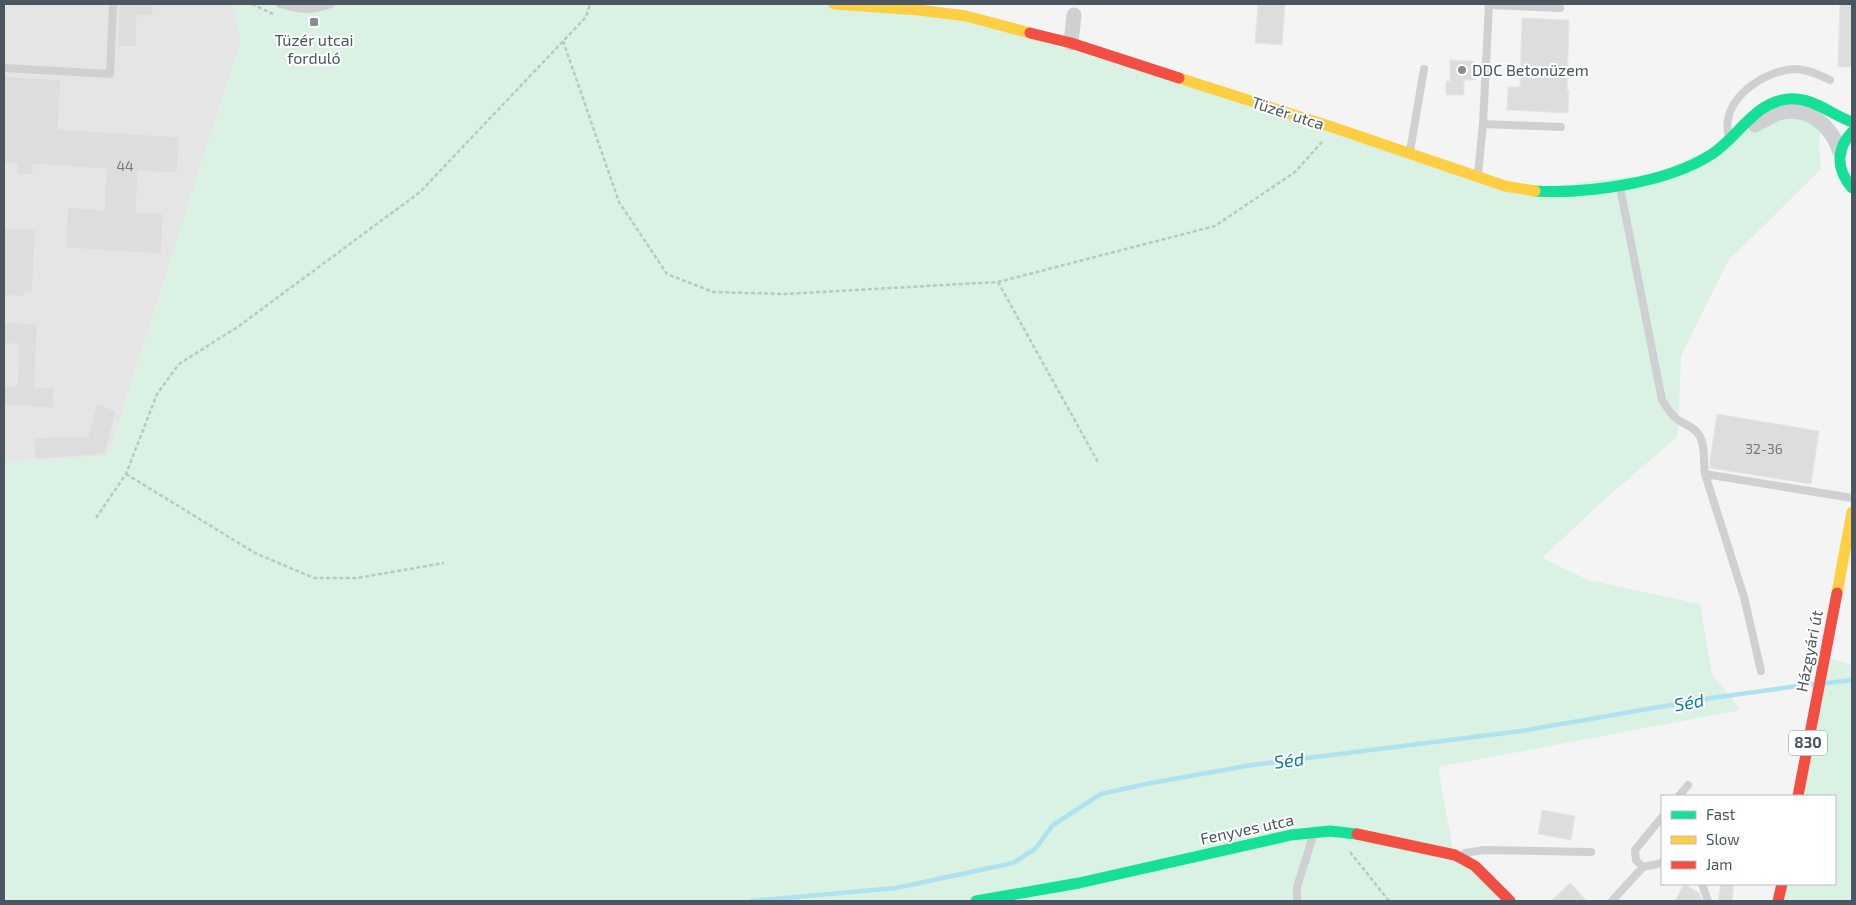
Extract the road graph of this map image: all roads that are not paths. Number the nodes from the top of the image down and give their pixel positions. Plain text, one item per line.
1 (113, 4) edge
2 (280, 4) edge
3 (331, 4) edge
4 (834, 4) edge
5 (1489, 4) edge
6 (1560, 8) dead end
7 (1074, 15) dead end
8 (1071, 43) junction
9 (4, 68) edge
10 (1424, 69) dead end
11 (1830, 80) dead end
12 (1852, 122) edge
13 (1483, 124) junction
14 (1561, 127) dead end
15 (1852, 132) edge
16 (1731, 139) junction
17 (1840, 152) junction
18 (1410, 153) junction
19 (1477, 176) junction
20 (1619, 185) junction
21 (1852, 188) edge
22 (1705, 474) junction
23 (1852, 498) edge
24 (1852, 512) edge
25 (1761, 671) dead end
26 (1688, 785) dead end
27 (1680, 795) edge
28 (1798, 795) edge
29 (1661, 818) edge
30 (1314, 832) junction
31 (1591, 852) dead end
32 (1455, 855) junction
33 (1661, 863) edge
34 (1643, 867) junction
35 (1702, 885) edge
36 (1782, 885) edge
37 (976, 901) edge
38 (1297, 901) edge
39 (1510, 901) edge
40 (1612, 901) edge
41 (1708, 901) edge
42 (1778, 901) edge

1 - 9 lane
2 - 3 lane
4 - 8 street, Tüzér utca
5 - 6 lane
5 - 13 lane
7 - 8 street
8 - 18 street, Tüzér utca
10 - 18 lane
11 - 16 lane
12 - 16 street, Tüzér utca
13 - 14 lane
13 - 19 lane
15 - 17 street
16 - 17 street, Tüzér utca
16 - 20 street, Tüzér utca
17 - 21 street
18 - 19 street, Tüzér utca
19 - 20 street, Tüzér utca
20 - 22 lane
22 - 23 lane
22 - 25 lane
24 - 28 street, Házgyári út / 830
26 - 27 lane
29 - 34 lane
30 - 32 street, Fenyves utca
30 - 37 street, Fenyves utca
30 - 38 lane
31 - 32 lane
32 - 39 street, Fenyves utca
33 - 34 lane
34 - 40 lane
35 - 41 lane
36 - 42 street

